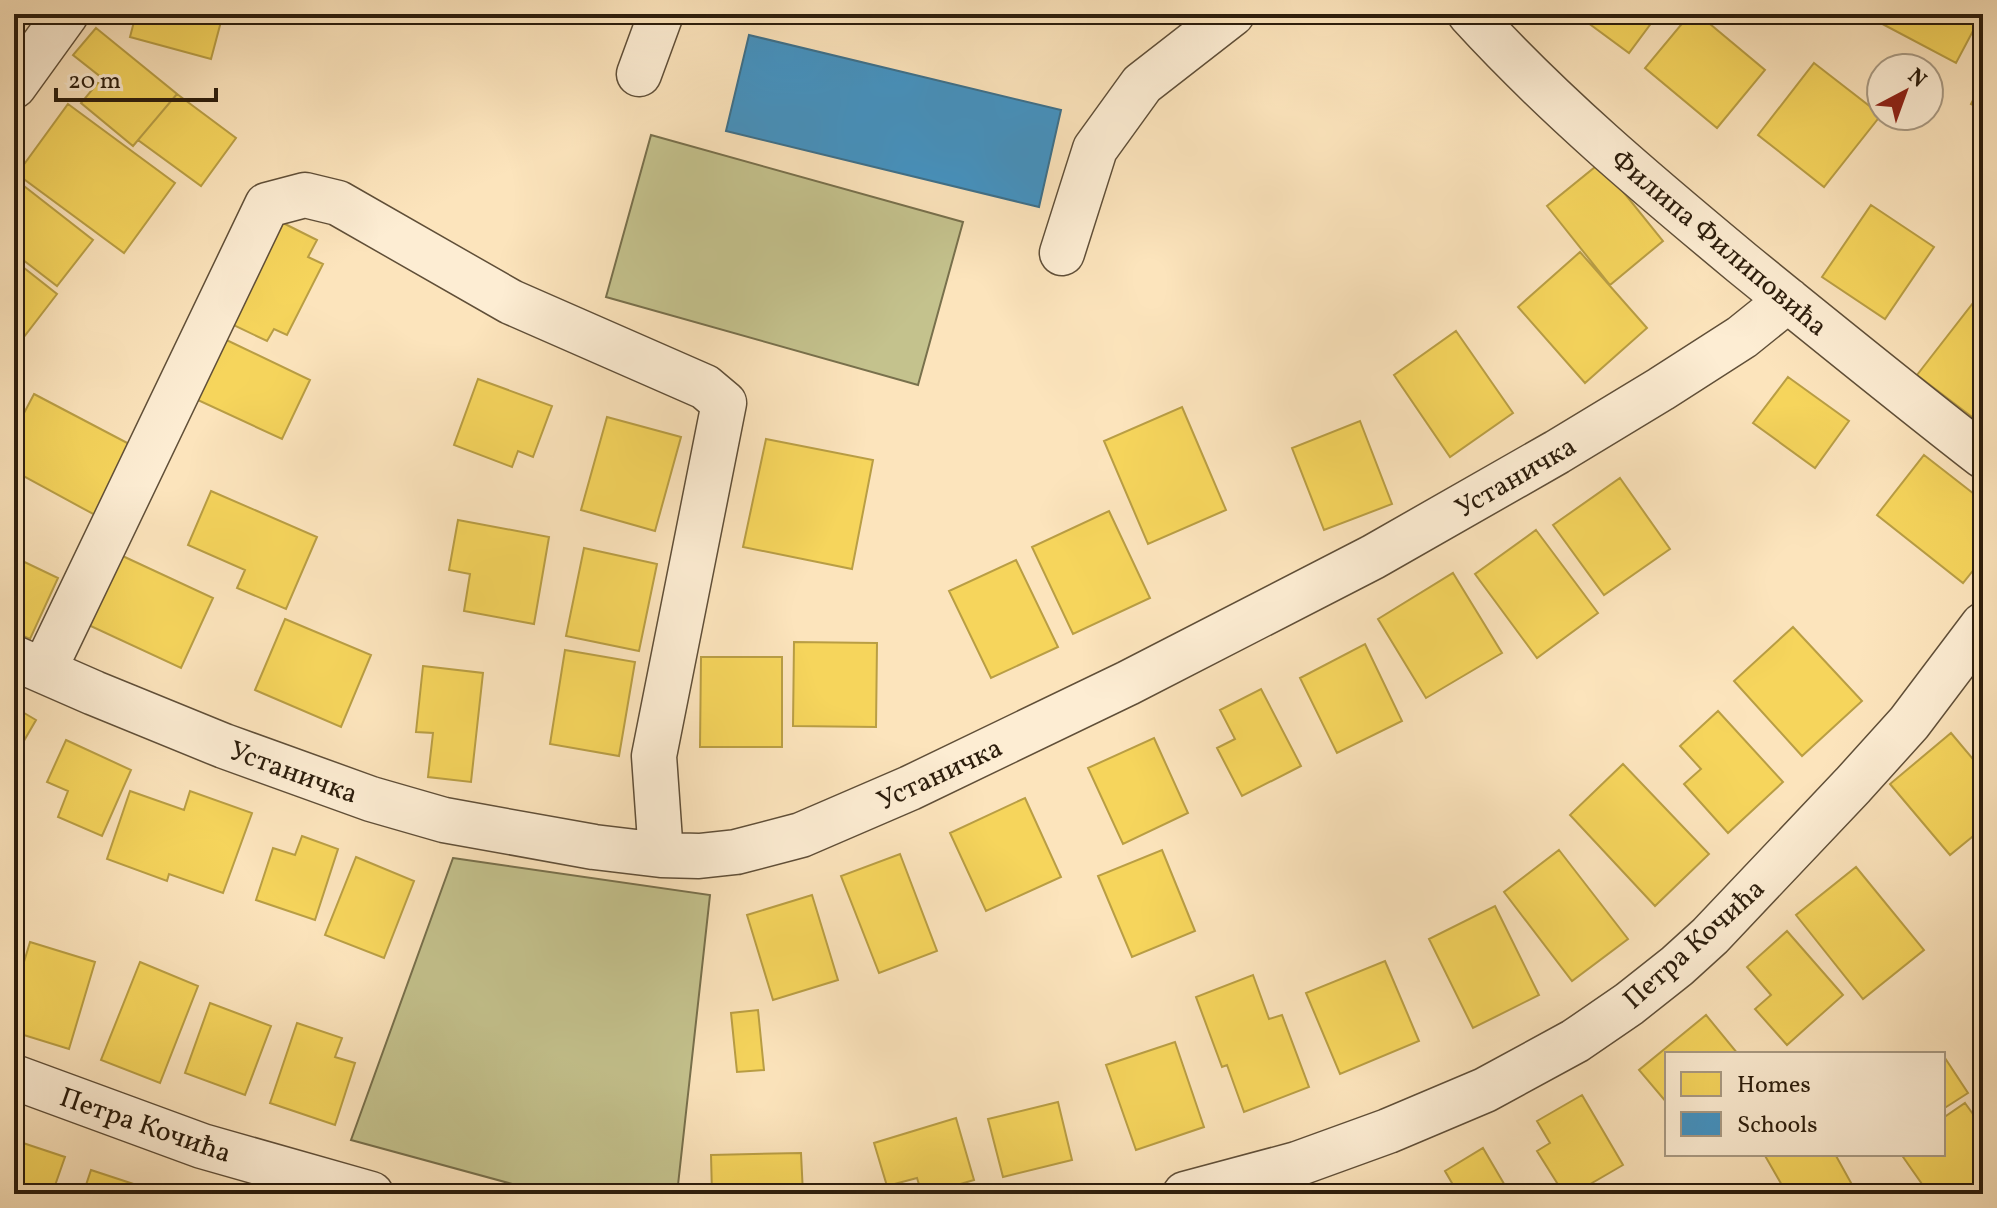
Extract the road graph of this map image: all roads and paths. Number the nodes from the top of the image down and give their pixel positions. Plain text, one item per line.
1 (66, 14) edge
2 (661, 14) edge
3 (1232, 14) edge
4 (1470, 14) edge
5 (639, 74) dead end
6 (14, 86) edge
7 (1062, 253) dead end
8 (1788, 300) junction
9 (1983, 456) edge
10 (1983, 625) edge
11 (29, 664) edge
12 (661, 855) junction
13 (14, 1077) edge
14 (371, 1194) edge
15 (1185, 1194) edge

1 - 6 street
2 - 5 street
3 - 7 street
4 - 8 street, Филипа Филиповића
8 - 9 street, Филипа Филиповића
8 - 12 street, Устаничка
10 - 15 street, Петра Кочића
11 - 12 street, Устаничка
11 - 12 street
13 - 14 street, Петра Кочића

